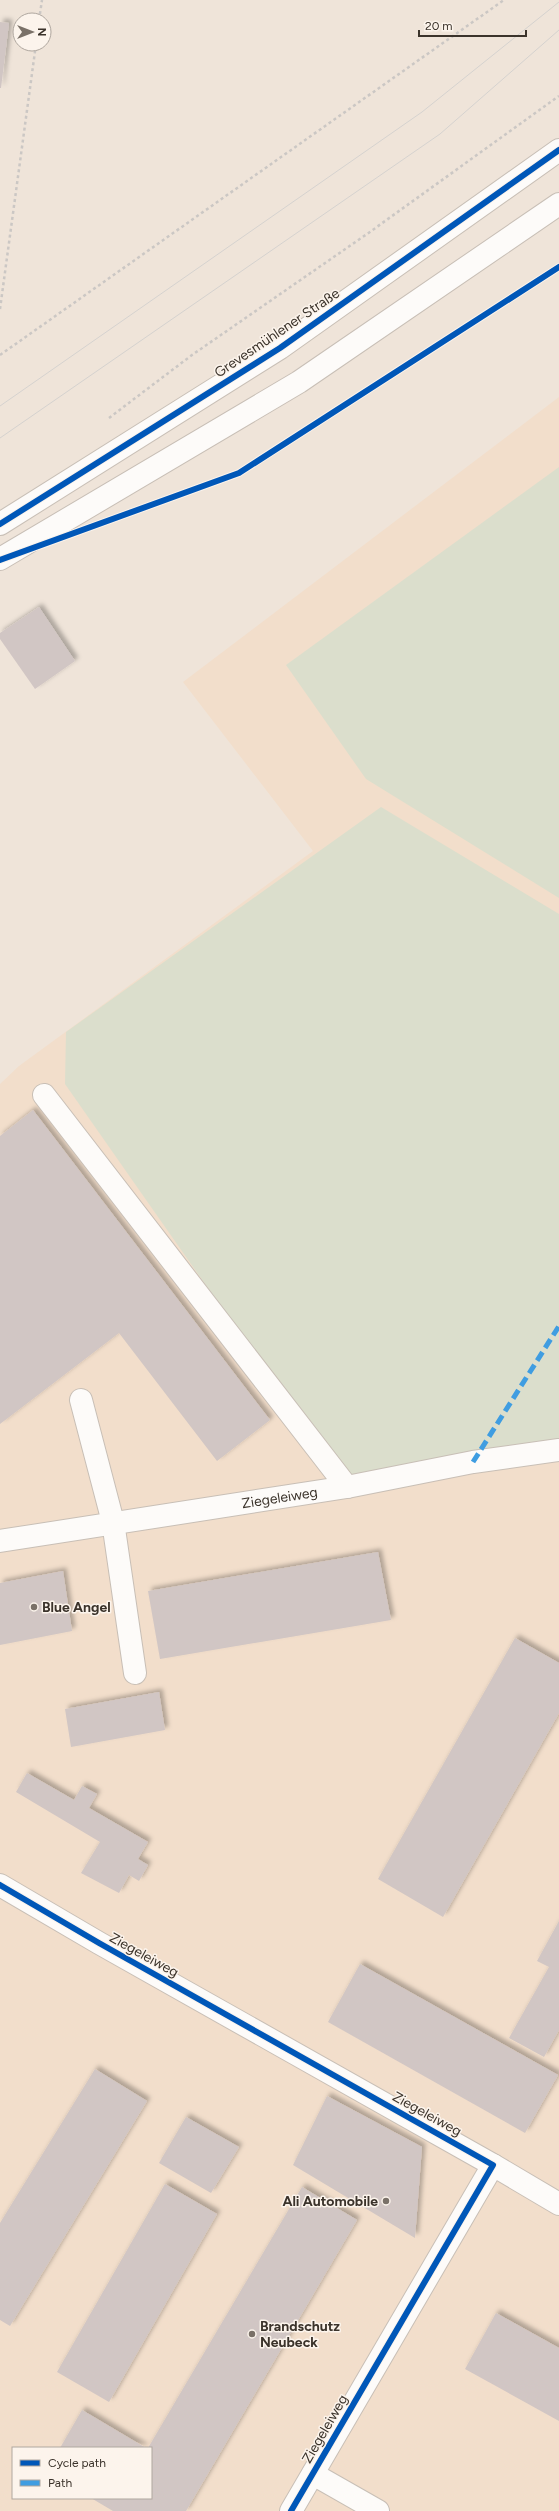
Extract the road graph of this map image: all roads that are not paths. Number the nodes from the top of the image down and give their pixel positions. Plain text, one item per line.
1 (559, 150) edge
2 (559, 204) edge
3 (0, 524) edge
4 (0, 559) edge
5 (44, 1095) dead end
6 (81, 1400) dead end
7 (559, 1450) edge
8 (347, 1487) junction
9 (114, 1522) junction
10 (0, 1541) edge
11 (135, 1673) dead end
12 (0, 1885) edge
13 (493, 2165) junction
14 (559, 2204) edge
15 (313, 2474) junction
16 (291, 2511) edge
17 (378, 2511) edge

1 - 3 street, Grevesmühlener Straße
2 - 4 street
5 - 8 street
6 - 9 street
7 - 8 street, Ziegeleiweg
8 - 9 street, Ziegeleiweg
9 - 10 street, Ziegeleiweg
9 - 11 street
12 - 13 street, Ziegeleiweg
13 - 14 street, Ziegeleiweg
13 - 15 street, Ziegeleiweg
15 - 16 street, Ziegeleiweg
15 - 17 street

